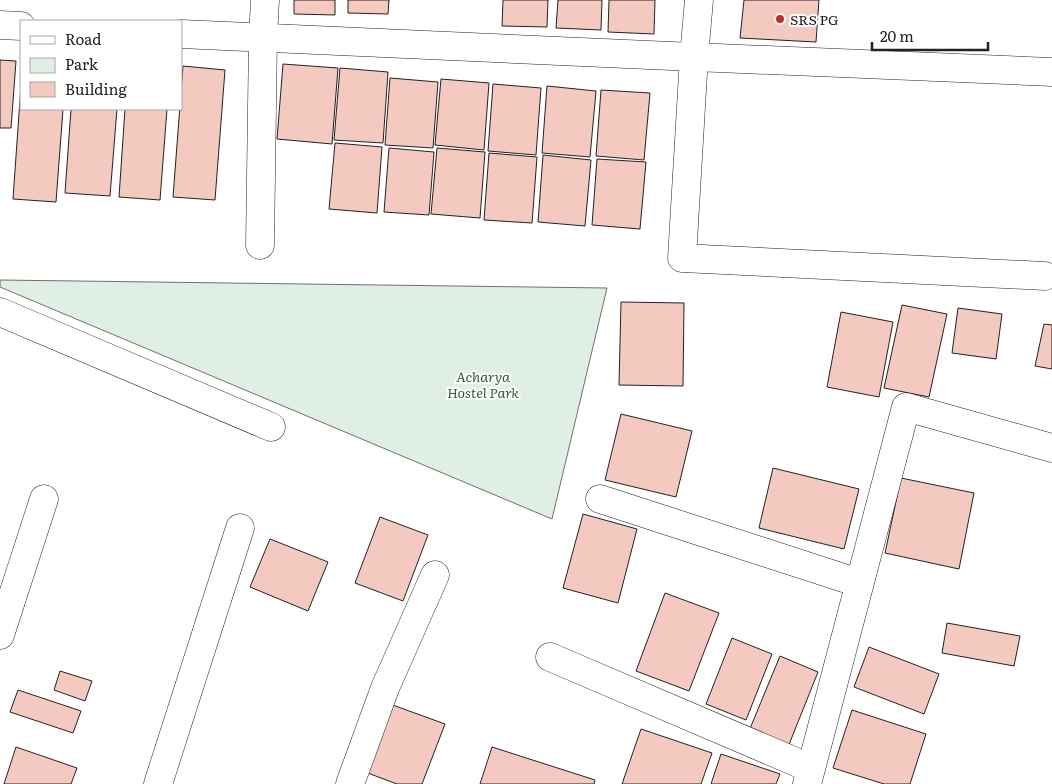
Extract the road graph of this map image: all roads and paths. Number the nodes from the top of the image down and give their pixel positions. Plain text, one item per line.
1 (265, 0) edge
2 (699, 0) edge
3 (0, 25) edge
4 (20, 26) edge
5 (182, 34) edge
6 (263, 38) junction
7 (694, 58) junction
8 (1052, 72) edge
9 (260, 245) dead end
10 (1045, 276) dead end
11 (0, 312) edge
12 (271, 427) dead end
13 (1052, 448) edge
14 (44, 499) dead end
15 (600, 499) dead end
16 (240, 528) dead end
17 (435, 575) dead end
18 (860, 583) junction
19 (0, 635) edge
20 (550, 657) dead end
21 (808, 776) edge
22 (158, 784) edge
23 (350, 784) edge

1 - 6 street
2 - 7 street
3 - 4 street
5 - 6 street
6 - 7 street
6 - 9 street
7 - 8 street
7 - 10 street
11 - 12 street
13 - 18 street
14 - 19 street
15 - 18 street
16 - 22 street
17 - 23 street
18 - 21 street
20 - 21 street

